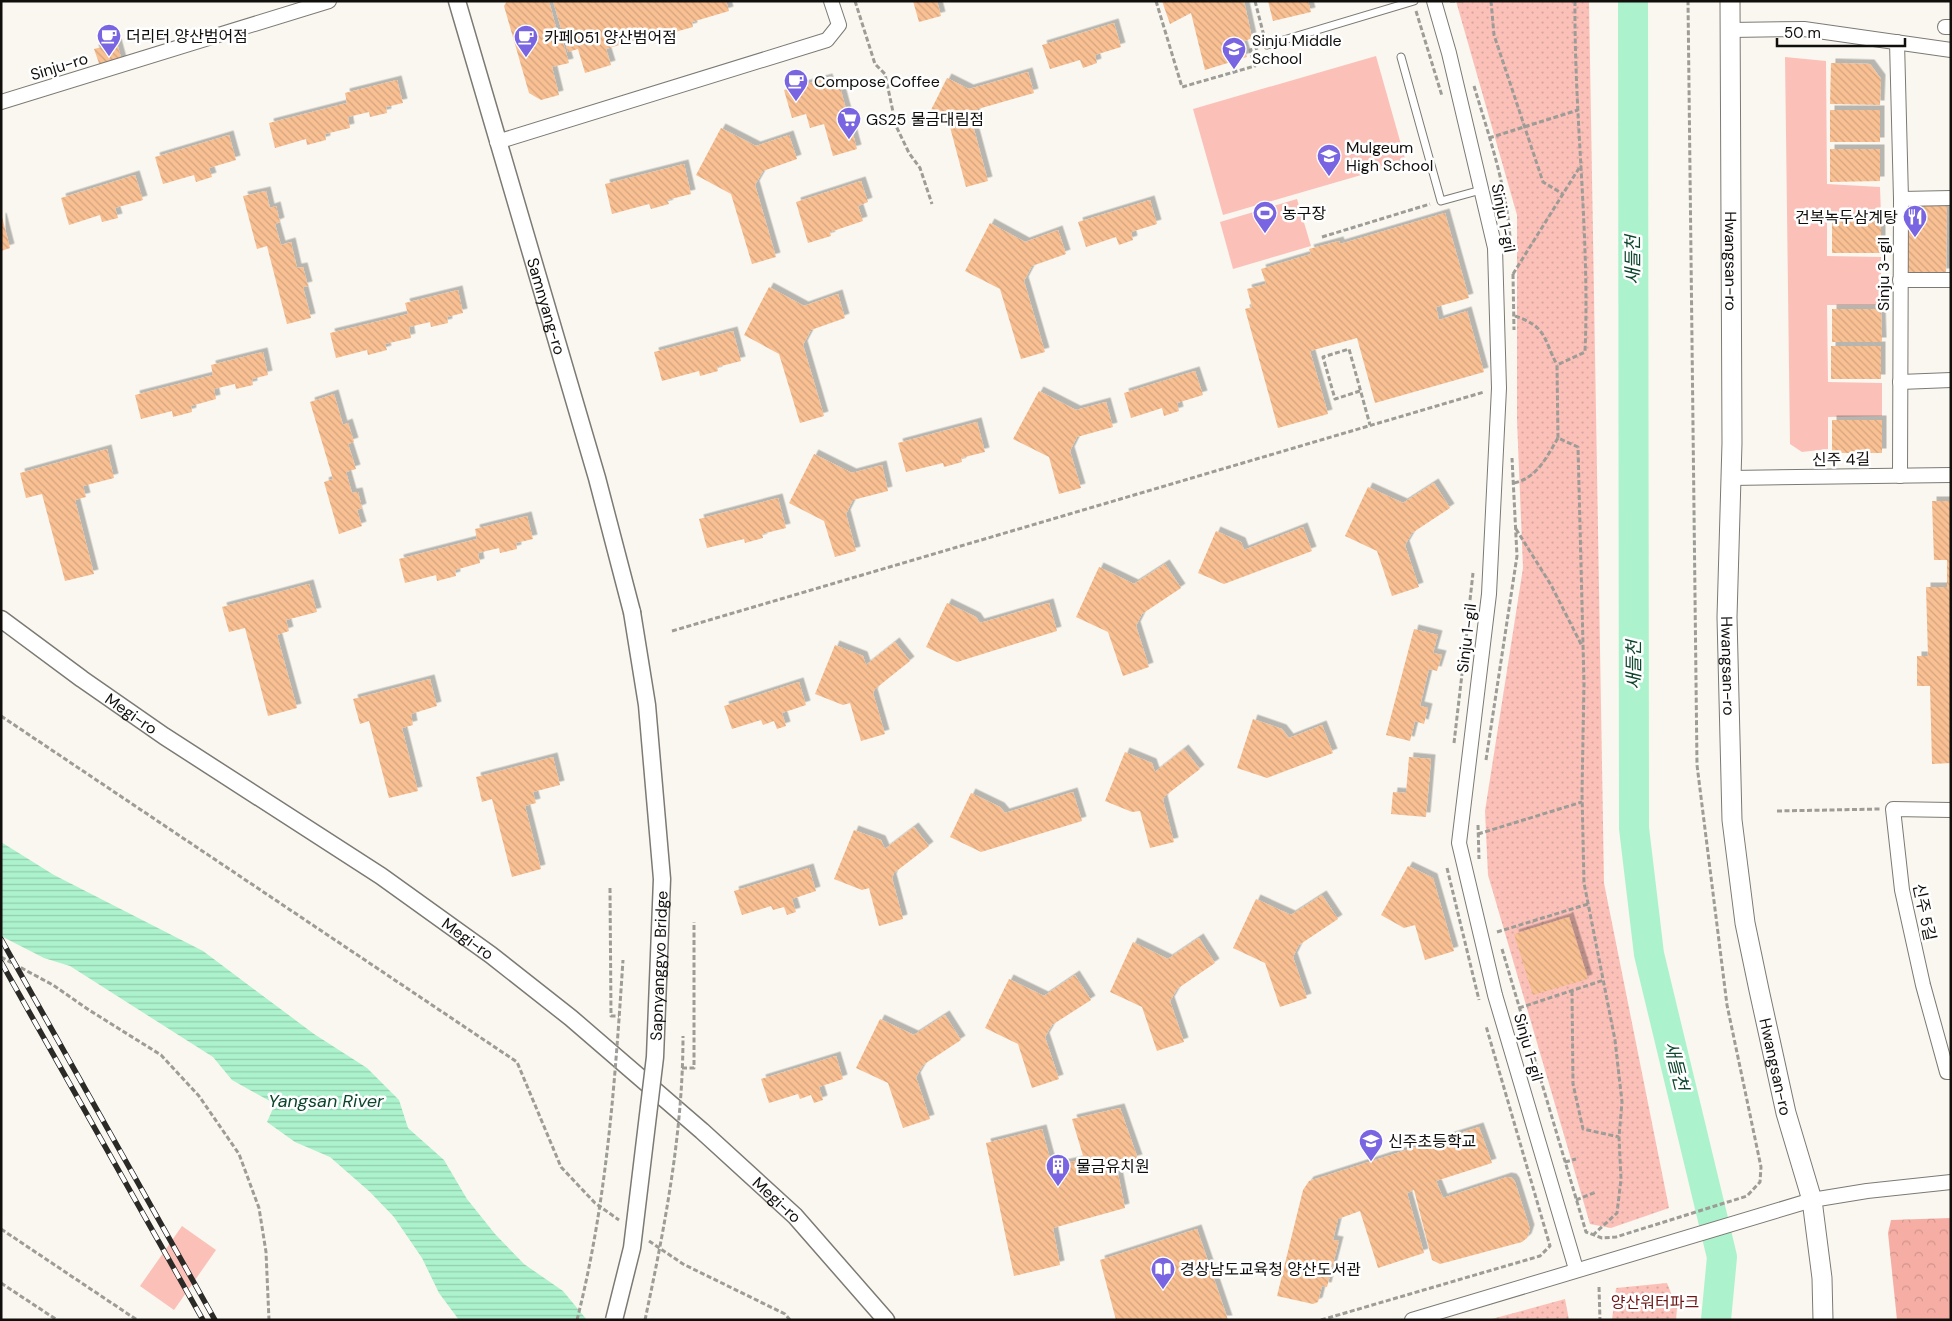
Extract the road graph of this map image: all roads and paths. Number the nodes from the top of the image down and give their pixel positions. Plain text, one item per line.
1 (328, 1) edge
2 (457, 1) edge
3 (831, 1) edge
4 (855, 1) edge
5 (1156, 1) edge
6 (1255, 1) edge
7 (1414, 1) edge
8 (1434, 1) edge
9 (1463, 1) edge
10 (1491, 1) edge
11 (1575, 1) edge
12 (1688, 1) edge
13 (1730, 1) edge
14 (1452, 11) dead end
15 (1730, 30) junction
16 (1897, 42) junction
17 (1266, 45) junction
18 (1951, 50) edge
19 (1401, 57) dead end
20 (1473, 84) dead end
21 (1, 102) edge
22 (1445, 105) dead end
23 (1578, 110) junction
24 (1490, 138) junction
25 (497, 142) junction
26 (1581, 164) junction
27 (1481, 190) junction
28 (1563, 194) junction
29 (1951, 198) edge
30 (1901, 199) junction
31 (1440, 201) junction
32 (932, 204) dead end
33 (1322, 236) dead end
34 (1510, 245) dead end
35 (1512, 265) dead end
36 (1513, 275) junction
37 (1900, 280) junction
38 (1951, 280) edge
39 (1515, 316) junction
40 (1514, 336) dead end
41 (1557, 365) junction
42 (1951, 380) edge
43 (1900, 382) junction
44 (1360, 391) junction
45 (1486, 401) dead end
46 (1370, 425) junction
47 (1558, 438) junction
48 (1512, 448) dead end
49 (1900, 476) junction
50 (1951, 476) edge
51 (1731, 478) junction
52 (1514, 483) junction
53 (1516, 529) junction
54 (1474, 564) dead end
55 (1470, 600) dead end
56 (632, 612) joint
57 (1, 618) edge
58 (1468, 622) dead end
59 (672, 631) dead end
60 (1583, 646) junction
61 (1, 716) edge
62 (1453, 750) dead end
63 (1485, 764) dead end
64 (1582, 802) junction
65 (1893, 809) junction
66 (1777, 810) dead end
67 (1951, 810) edge
68 (1478, 819) dead end
69 (1478, 834) junction
70 (1480, 860) dead end
71 (1447, 868) dead end
72 (610, 888) dead end
73 (1588, 904) junction
74 (694, 922) dead end
75 (1494, 923) dead end
76 (1496, 932) junction
77 (1, 958) edge
78 (623, 960) dead end
79 (1604, 980) junction
80 (1572, 991) junction
81 (1479, 1002) dead end
82 (1519, 1008) junction
83 (620, 1016) junction
84 (1485, 1020) dead end
85 (683, 1036) dead end
86 (682, 1068) junction
87 (1951, 1072) edge
88 (1619, 1137) junction
89 (1576, 1159) dead end
90 (1565, 1162) junction
91 (1951, 1182) edge
92 (1596, 1192) dead end
93 (1576, 1200) junction
94 (1812, 1200) junction
95 (627, 1225) dead end
96 (1, 1229) edge
97 (1593, 1235) junction
98 (643, 1236) dead end
99 (1576, 1269) junction
100 (1, 1283) edge
101 (1599, 1287) dead end
102 (57, 1320) edge
103 (137, 1320) edge
104 (269, 1320) edge
105 (577, 1320) edge
106 (614, 1320) edge
107 (645, 1320) edge
108 (790, 1320) edge
109 (886, 1320) edge
110 (1321, 1320) edge
111 (1412, 1320) edge
112 (1600, 1320) edge
113 (1823, 1320) edge

1 - 21 street, Sinju-ro
2 - 25 street, Samnyang-ro
3 - 25 street
4 - 32 path
5 - 17 path
6 - 17 path
7 - 17 lane
7 - 22 path
8 - 27 street, Sinju 1-gil
9 - 14 path
10 - 28 path
11 - 23 path
12 - 97 path
13 - 15 main road, Hwangsan-ro
15 - 16 street
15 - 51 main road, Hwangsan-ro
16 - 18 street
16 - 30 street, Sinju 3-gil
19 - 31 lane
20 - 24 path
23 - 24 path
23 - 26 path
24 - 34 path
25 - 56 street, Samnyang-ro
26 - 28 path
26 - 41 path
27 - 31 lane
27 - 99 street, Sinju 1-gil
28 - 36 path
29 - 30 street
30 - 37 street, Sinju 3-gil
31 - 33 path
35 - 36 path
36 - 39 path
37 - 38 street
37 - 43 street, Sinju 3-gil
39 - 40 path
39 - 41 path
41 - 47 path
42 - 43 street
43 - 49 street, Sinju 3-gil
44 - 44 path
44 - 46 path
45 - 46 path
46 - 59 path
47 - 52 path
47 - 60 path
48 - 52 path
49 - 50 street, 신주 4길
49 - 51 street, 신주 4길
51 - 94 main road, Hwangsan-ro
52 - 53 path
53 - 60 path
53 - 63 path
54 - 55 path
56 - 106 street, Sapnyanggyo Bridge, bridge
57 - 109 street, Megi-ro
58 - 62 path
60 - 64 path
61 - 95 path
64 - 69 path
64 - 73 path
65 - 66 path
65 - 67 street
65 - 87 street, 신주 5길
68 - 69 path
69 - 70 path
71 - 81 path
72 - 83 path
73 - 76 path
73 - 79 path
74 - 86 path
75 - 76 path
76 - 82 path
77 - 104 path
78 - 83 path, bridge
79 - 80 path
79 - 88 path
80 - 82 path
80 - 88 path
82 - 90 path
83 - 105 path, bridge
84 - 110 path
85 - 86 path, bridge
86 - 107 path, bridge
88 - 97 path
89 - 90 path
90 - 93 path
91 - 94 street
92 - 93 path
93 - 97 path
94 - 99 street
94 - 113 main road, Hwangsan-ro
96 - 103 path
98 - 108 path
99 - 111 street
100 - 102 path
101 - 112 path

